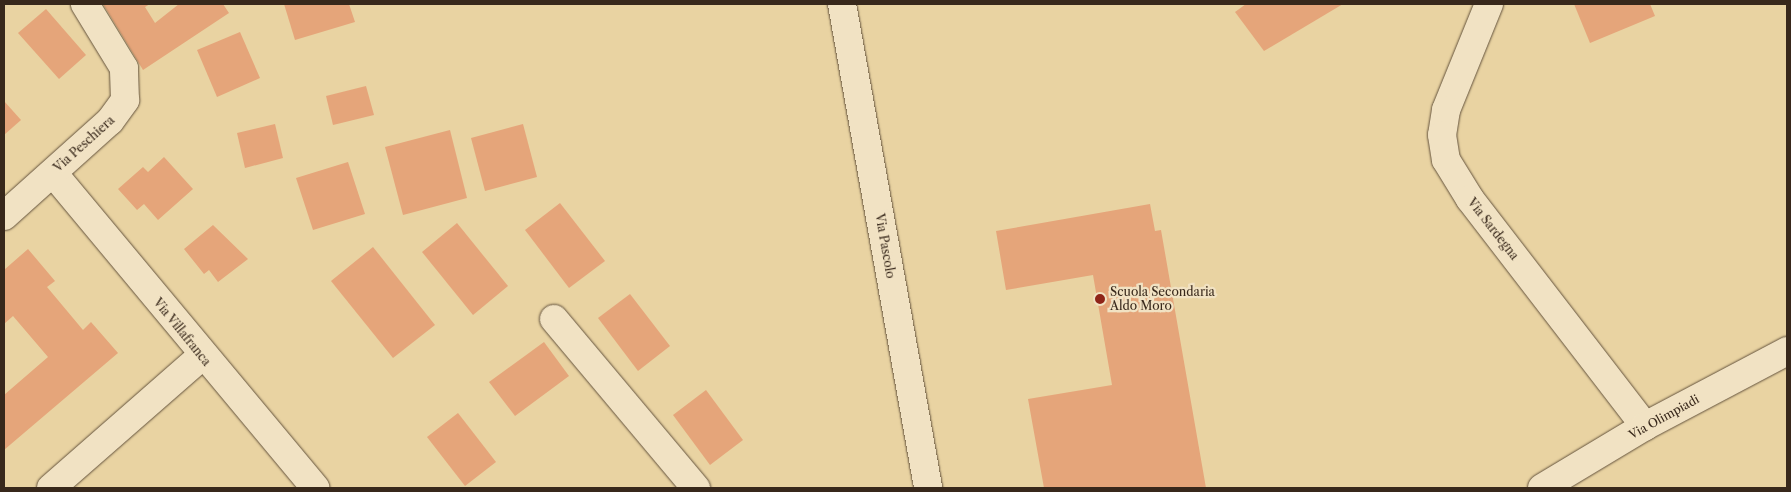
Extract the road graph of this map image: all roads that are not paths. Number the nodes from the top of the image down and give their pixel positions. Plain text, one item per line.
1 (85, 4) edge
2 (842, 4) edge
3 (1489, 4) edge
4 (52, 173) junction
5 (4, 216) edge
6 (554, 319) dead end
7 (1787, 351) edge
8 (202, 356) junction
9 (1645, 426) junction
10 (51, 488) edge
11 (315, 488) edge
12 (696, 488) edge
13 (928, 488) edge
14 (1542, 488) edge

1 - 4 street, Via Peschiera
2 - 13 street, Via Pascolo
3 - 9 street, Via Sardegna
4 - 5 street, Via Peschiera
4 - 8 street, Via Villafranca
6 - 12 street
7 - 9 street, Via Olimpiadi
8 - 10 street
8 - 11 street, Via Villafranca
9 - 14 street, Via Olimpiadi

